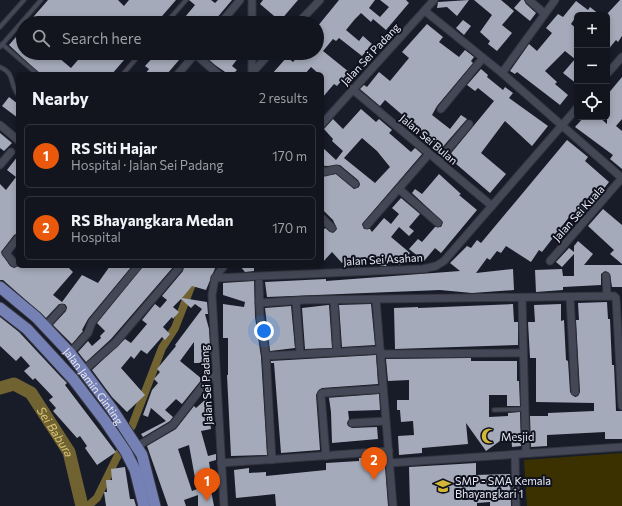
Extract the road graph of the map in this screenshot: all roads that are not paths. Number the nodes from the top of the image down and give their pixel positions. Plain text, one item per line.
1 (24, 0) edge
2 (41, 0) edge
3 (186, 0) edge
4 (240, 0) edge
5 (252, 0) edge
6 (320, 0) edge
7 (434, 0) edge
8 (529, 0) edge
9 (555, 0) edge
10 (425, 11) junction
11 (544, 13) junction
12 (27, 16) edge
13 (172, 16) edge
14 (227, 16) edge
15 (252, 16) edge
16 (305, 16) edge
17 (0, 27) edge
18 (16, 29) edge
19 (1, 46) edge
20 (622, 57) edge
21 (16, 58) edge
22 (483, 58) junction
23 (19, 60) edge
24 (135, 60) edge
25 (191, 60) edge
26 (203, 60) edge
27 (252, 60) edge
28 (263, 60) edge
29 (0, 67) edge
30 (610, 71) edge
31 (34, 72) edge
32 (125, 72) edge
33 (180, 72) edge
34 (216, 72) edge
35 (251, 72) edge
36 (252, 72) edge
37 (502, 73) junction
38 (352, 89) junction
39 (16, 92) edge
40 (441, 109) dead end
41 (574, 111) edge
42 (324, 122) edge
43 (469, 124) dead end
44 (0, 125) edge
45 (562, 125) junction
46 (16, 138) edge
47 (11, 152) dead end
48 (429, 154) junction
49 (438, 161) junction
50 (0, 165) edge
51 (324, 172) edge
52 (622, 178) edge
53 (355, 184) dead end
54 (399, 189) junction
55 (492, 206) junction
56 (324, 220) edge
57 (438, 223) dead end
58 (367, 226) dead end
59 (332, 228) dead end
60 (16, 240) edge
61 (550, 261) dead end
62 (14, 263) dead end
63 (136, 268) edge
64 (179, 268) dead end
65 (222, 268) edge
66 (606, 276) dead end
67 (215, 278) junction
68 (260, 283) dead end
69 (0, 287) edge
70 (607, 296) junction
71 (570, 297) junction
72 (522, 298) junction
73 (334, 300) junction
74 (376, 300) junction
75 (296, 302) junction
76 (259, 303) junction
77 (0, 308) edge
78 (62, 308) dead end
79 (45, 327) junction
80 (70, 352) junction
81 (337, 352) junction
82 (380, 352) junction
83 (523, 352) junction
84 (300, 353) junction
85 (266, 356) junction
86 (84, 370) junction
87 (216, 375) junction
88 (73, 379) junction
89 (383, 389) junction
90 (576, 392) dead end
91 (622, 406) edge
92 (525, 409) junction
93 (494, 410) dead end
94 (386, 421) junction
95 (352, 423) dead end
96 (136, 447) junction
97 (622, 447) edge
98 (389, 451) junction
99 (526, 453) junction
100 (515, 455) junction
101 (326, 456) junction
102 (272, 460) junction
103 (221, 463) junction
104 (390, 463) junction
105 (144, 506) edge
106 (155, 506) edge
107 (224, 506) edge
108 (393, 506) edge
109 (516, 506) edge

1 - 17 lane
2 - 12 lane
3 - 13 lane
4 - 14 street
5 - 15 street
6 - 16 street
7 - 10 street, Jalan Sei Padang
8 - 11 street
9 - 11 street
10 - 22 street
10 - 38 street, Jalan Sei Padang
11 - 37 street
18 - 19 lane
19 - 21 lane
20 - 30 street
22 - 37 street
22 - 40 street
23 - 31 lane
24 - 32 lane
25 - 33 street
26 - 34 street
27 - 35 street
28 - 36 street
29 - 39 lane
37 - 45 street
38 - 42 street, Jalan Sei Padang
38 - 48 street, Jalan Sei Bulan
41 - 45 street, Jalan Sei Asahan
43 - 49 street
44 - 46 street
45 - 52 street
45 - 55 street, Jalan Sei Asahan
47 - 50 street
48 - 49 street, Jalan Sei Bulan
48 - 54 street
49 - 55 street, Jalan Sei Bulan
51 - 53 street
52 - 61 street, Jalan Sei Kuala
54 - 57 street
54 - 58 street
55 - 67 street, Jalan Sei Asahan
56 - 59 street
60 - 62 street
63 - 80 street
64 - 86 street
65 - 67 street, Jalan Sei Padang
66 - 70 street
67 - 87 street, Jalan Sei Padang
68 - 76 street
69 - 79 main road, Jalan Jamin Ginting
70 - 71 street
70 - 91 street
71 - 72 street
71 - 90 street
72 - 74 street
72 - 83 street
73 - 74 street
73 - 75 street
73 - 81 street
74 - 82 street
75 - 76 street
75 - 84 street
76 - 85 street
77 - 88 main road, Jalan Jamin Ginting
78 - 79 street
79 - 80 main road, Jalan Jamin Ginting
80 - 86 main road, Jalan Jamin Ginting
81 - 82 street
81 - 84 street
82 - 83 street
82 - 89 street
83 - 92 street
84 - 85 street
85 - 102 street
86 - 88 main road
86 - 96 main road, Jalan Jamin Ginting
87 - 96 street
87 - 103 street, Jalan Sei Padang
88 - 105 main road, Jalan Jamin Ginting
89 - 94 street
89 - 101 street
92 - 93 lane
92 - 99 street
94 - 95 street
94 - 98 street
96 - 106 main road, Jalan Jamin Ginting
97 - 99 street
98 - 101 street
98 - 104 street
99 - 100 street
100 - 104 street
100 - 109 street
101 - 102 street
102 - 103 street
103 - 107 street, Jalan Sei Padang
104 - 108 street

